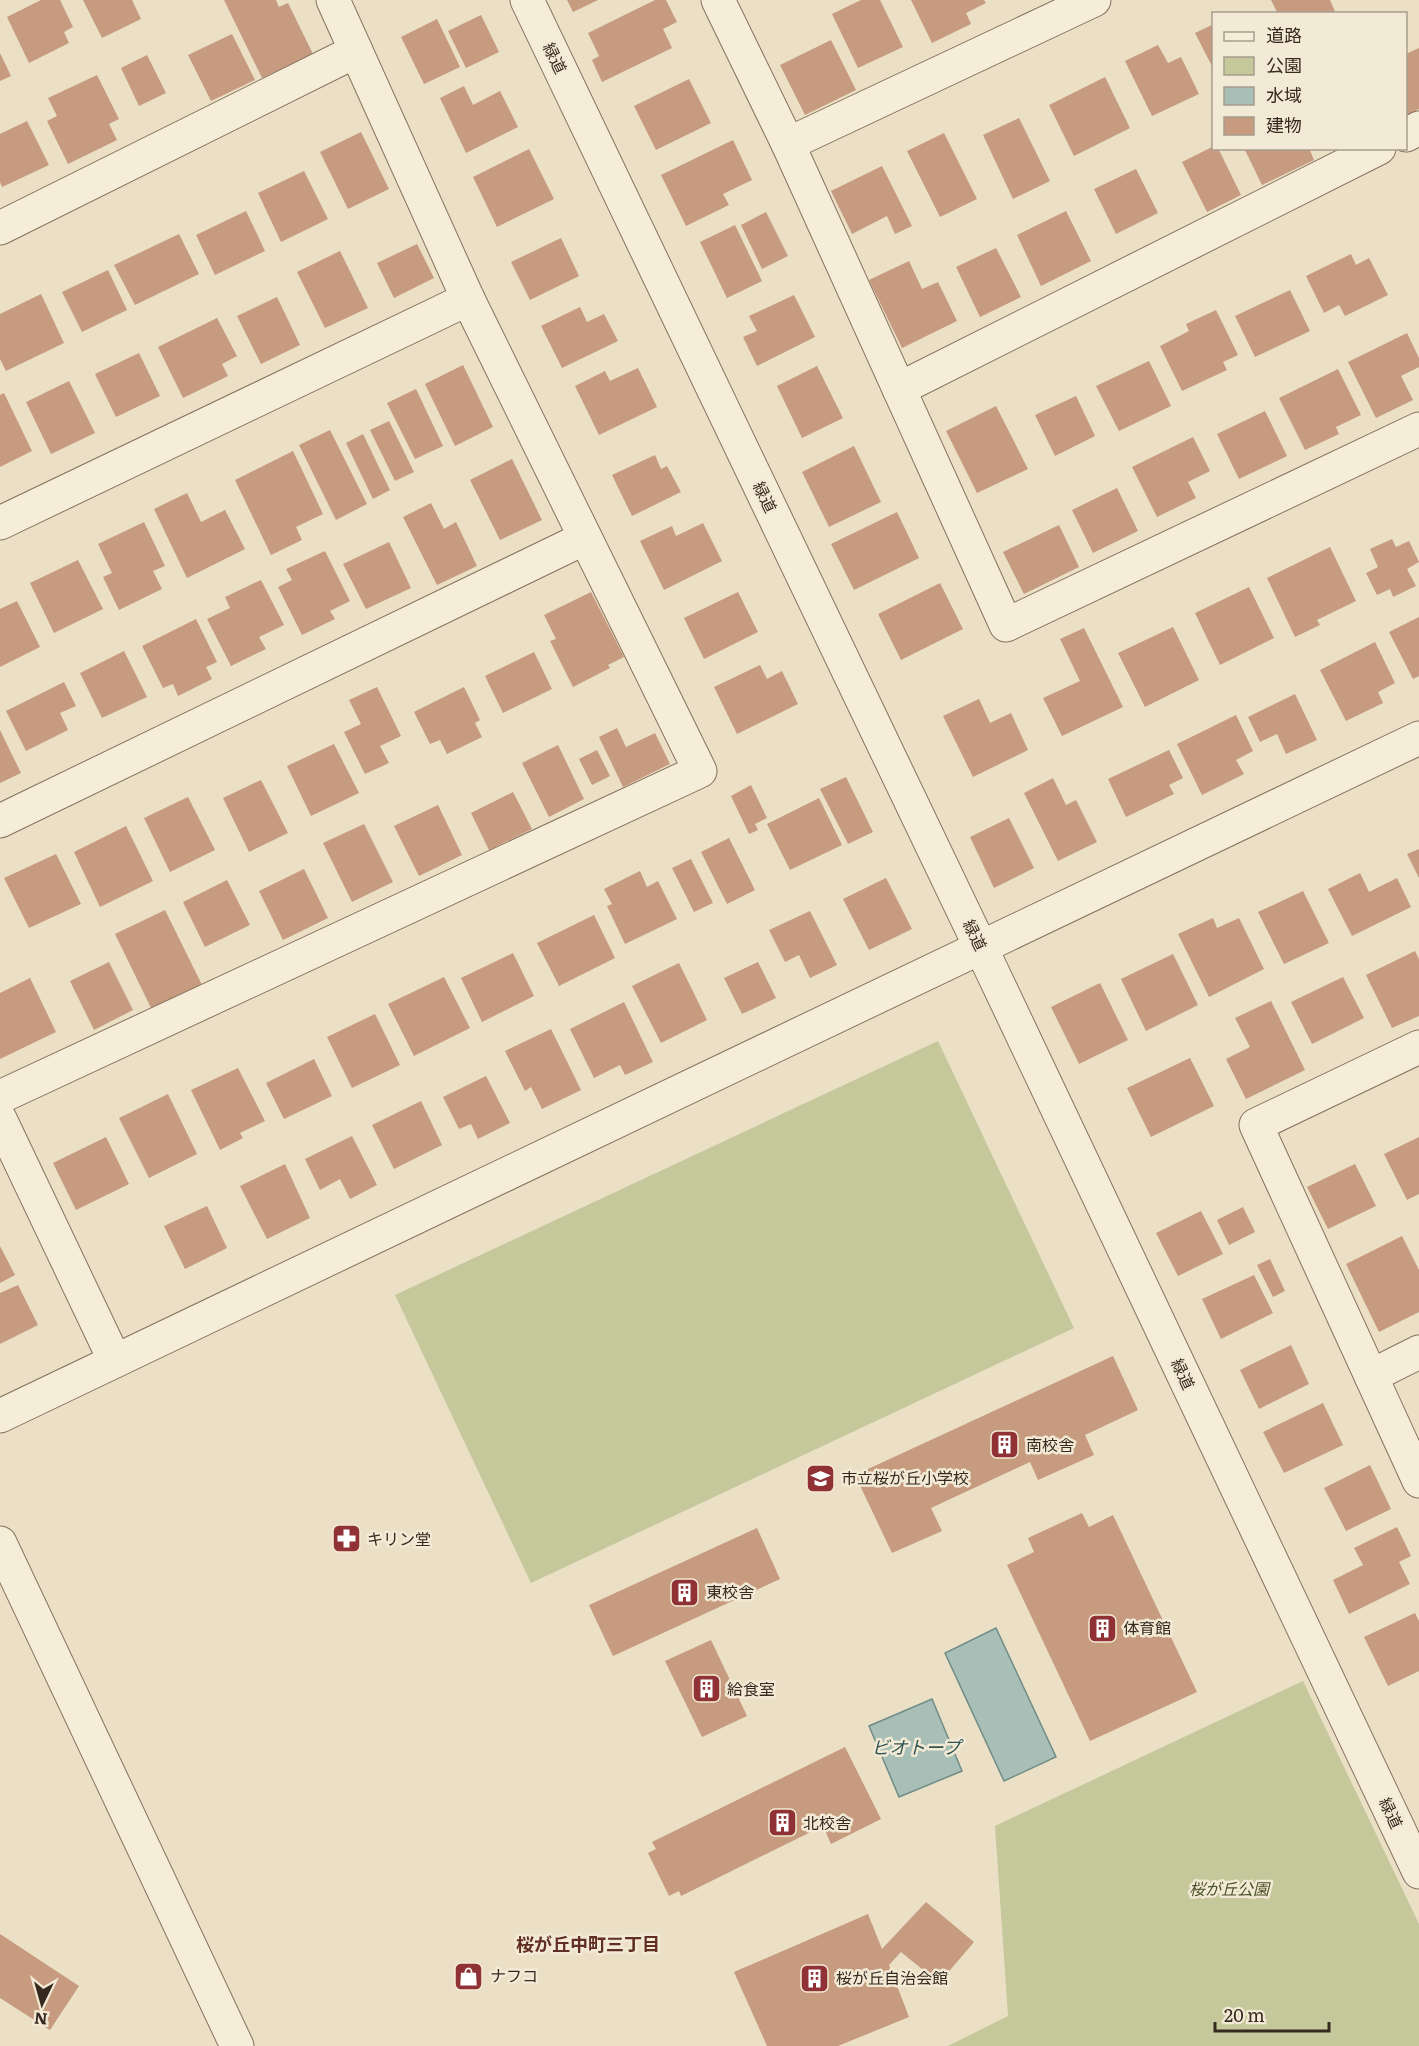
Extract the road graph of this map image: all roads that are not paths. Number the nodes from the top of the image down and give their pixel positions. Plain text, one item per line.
1 (333, 0) edge
2 (527, 0) edge
3 (718, 0) edge
4 (1094, 0) edge
5 (356, 51) junction
6 (788, 144) junction
7 (1375, 150) edge
8 (0, 228) edge
9 (468, 299) junction
10 (899, 389) junction
11 (1419, 429) edge
12 (0, 523) edge
13 (585, 538) junction
14 (1419, 738) edge
15 (0, 821) edge
16 (981, 946) junction
17 (1419, 1047) edge
18 (0, 1097) edge
19 (0, 1119) edge
20 (1419, 1353) edge
21 (116, 1361) junction
22 (1371, 1376) junction
23 (0, 1416) edge
24 (1419, 1481) edge
25 (0, 1543) edge
26 (1419, 1872) edge
27 (237, 2046) edge

1 - 5 street
2 - 16 street, 緑道
3 - 6 street
4 - 6 street
5 - 8 street
5 - 9 street
6 - 10 street
7 - 10 street
9 - 12 street
9 - 13 street
10 - 11 street
13 - 15 street
13 - 18 street
14 - 16 street
16 - 21 street
16 - 26 street, 緑道
17 - 22 street
19 - 21 street
20 - 22 street
21 - 23 street
22 - 24 street
25 - 27 street

